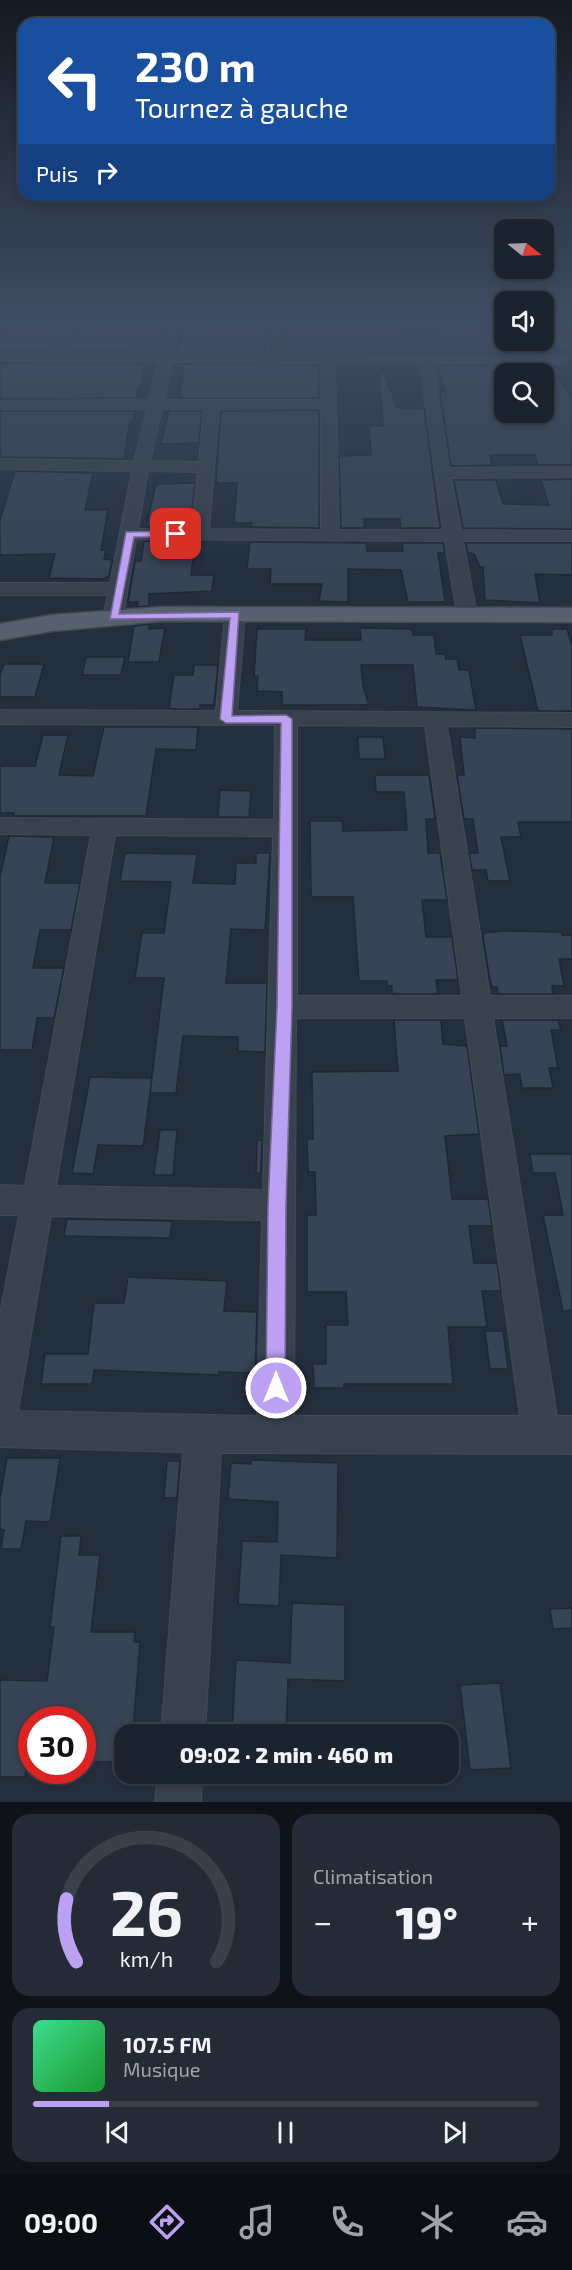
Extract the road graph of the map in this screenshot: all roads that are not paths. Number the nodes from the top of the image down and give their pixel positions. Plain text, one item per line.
1 (154, 407) edge
2 (212, 407) edge
3 (329, 407) edge
4 (433, 407) edge
5 (3, 464) edge
6 (141, 466) junction
7 (206, 467) junction
8 (572, 472) edge
9 (442, 473) junction
10 (0, 482) edge
11 (130, 534) junction
12 (200, 534) junction
13 (330, 536) junction
14 (453, 536) junction
15 (572, 536) edge
16 (0, 589) edge
17 (118, 589) junction
18 (235, 615) junction
19 (467, 615) junction
20 (572, 615) edge
21 (113, 617) junction
22 (0, 632) edge
23 (0, 717) edge
24 (226, 719) junction
25 (286, 719) junction
26 (435, 720) junction
27 (572, 720) edge
28 (0, 826) edge
29 (105, 826) junction
30 (286, 828) junction
31 (285, 1007) junction
32 (479, 1007) junction
33 (572, 1007) edge
34 (0, 1200) edge
35 (37, 1201) junction
36 (277, 1205) junction
37 (0, 1410) edge
38 (0, 1429) edge
39 (203, 1434) junction
40 (275, 1434) junction
41 (557, 1435) edge
42 (184, 1724) edge
43 (179, 1784) edge
44 (178, 1802) edge

1 - 6 street
2 - 7 street
3 - 13 street
4 - 9 street
5 - 6 street
5 - 10 street
6 - 7 street
6 - 11 street
7 - 12 street
8 - 9 street
9 - 14 street
11 - 12 street
11 - 17 street
12 - 13 street
13 - 14 street
14 - 15 street
14 - 19 street
16 - 17 street
17 - 21 street
18 - 19 main road
18 - 21 main road
18 - 24 street
19 - 20 main road
21 - 22 main road
23 - 24 street
24 - 25 street
25 - 26 street
25 - 30 street
26 - 27 street
26 - 32 street
28 - 29 street
29 - 30 street
29 - 35 street
30 - 31 street
31 - 32 street
31 - 36 street
32 - 33 street
32 - 41 street
34 - 35 street
35 - 36 street
35 - 37 street
36 - 40 street
38 - 39 street
39 - 40 street
39 - 42 street
40 - 41 street
43 - 44 street

